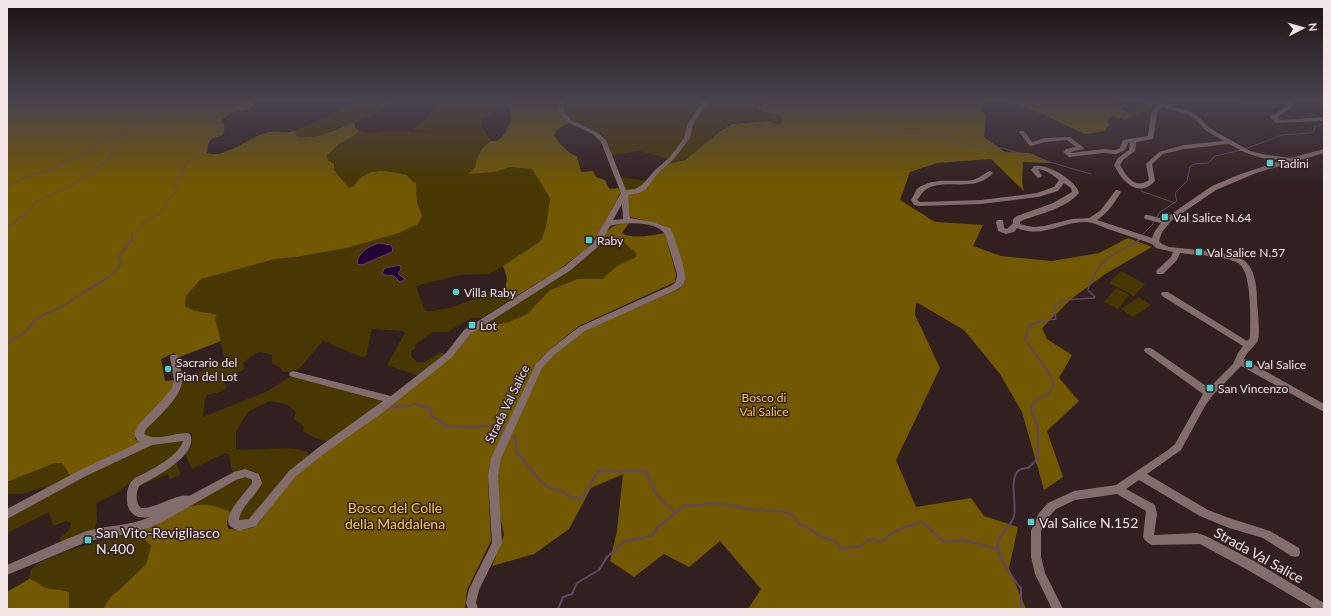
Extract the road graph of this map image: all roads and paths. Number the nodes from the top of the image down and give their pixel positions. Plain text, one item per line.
1 (585, 128) edge
2 (689, 128) edge
3 (1152, 128) edge
4 (1206, 128) edge
5 (1022, 132) dead end
6 (1133, 140) junction
7 (1231, 142) junction
8 (1324, 151) edge
9 (1290, 159) junction
10 (990, 173) dead end
11 (1039, 176) dead end
12 (1063, 180) junction
13 (1118, 192) dead end
14 (624, 193) junction
15 (1152, 218) dead end
16 (627, 220) junction
17 (1090, 220) junction
18 (1000, 222) dead end
19 (1166, 222) junction
20 (607, 224) junction
21 (1016, 224) junction
22 (1155, 242) junction
23 (1177, 251) junction
24 (1160, 272) dead end
25 (1165, 294) dead end
26 (1249, 346) junction
27 (1148, 350) dead end
28 (174, 357) dead end
29 (1240, 361) junction
30 (293, 374) dead end
31 (1210, 393) junction
32 (392, 400) junction
33 (1324, 408) edge
34 (149, 442) junction
35 (1140, 475) junction
36 (1118, 489) junction
37 (192, 499) junction
38 (7, 514) edge
39 (1295, 552) dead end
40 (7, 570) edge
41 (473, 609) edge
42 (1058, 609) edge
43 (1324, 609) edge

1 - 14 street
2 - 14 street
3 - 6 street
4 - 7 street
5 - 6 street
6 - 7 street
7 - 9 street
8 - 9 street
9 - 19 street
10 - 12 street
11 - 12 street
12 - 21 street
13 - 17 street
14 - 16 street
14 - 20 street
15 - 19 street
16 - 20 street, Strada Val Salice
16 - 41 street, Strada Val Salice
17 - 21 street
17 - 22 street
18 - 21 street
19 - 22 street
20 - 32 street
22 - 23 street
23 - 24 street
23 - 26 street
25 - 26 street
26 - 29 street
27 - 31 street
28 - 34 street
29 - 31 street
29 - 33 street
30 - 32 street
31 - 35 street
32 - 37 street
34 - 37 street
34 - 38 street
35 - 36 street
35 - 39 street, Strada Val Salice
36 - 42 street
36 - 43 street, Strada Val Salice
37 - 40 street

